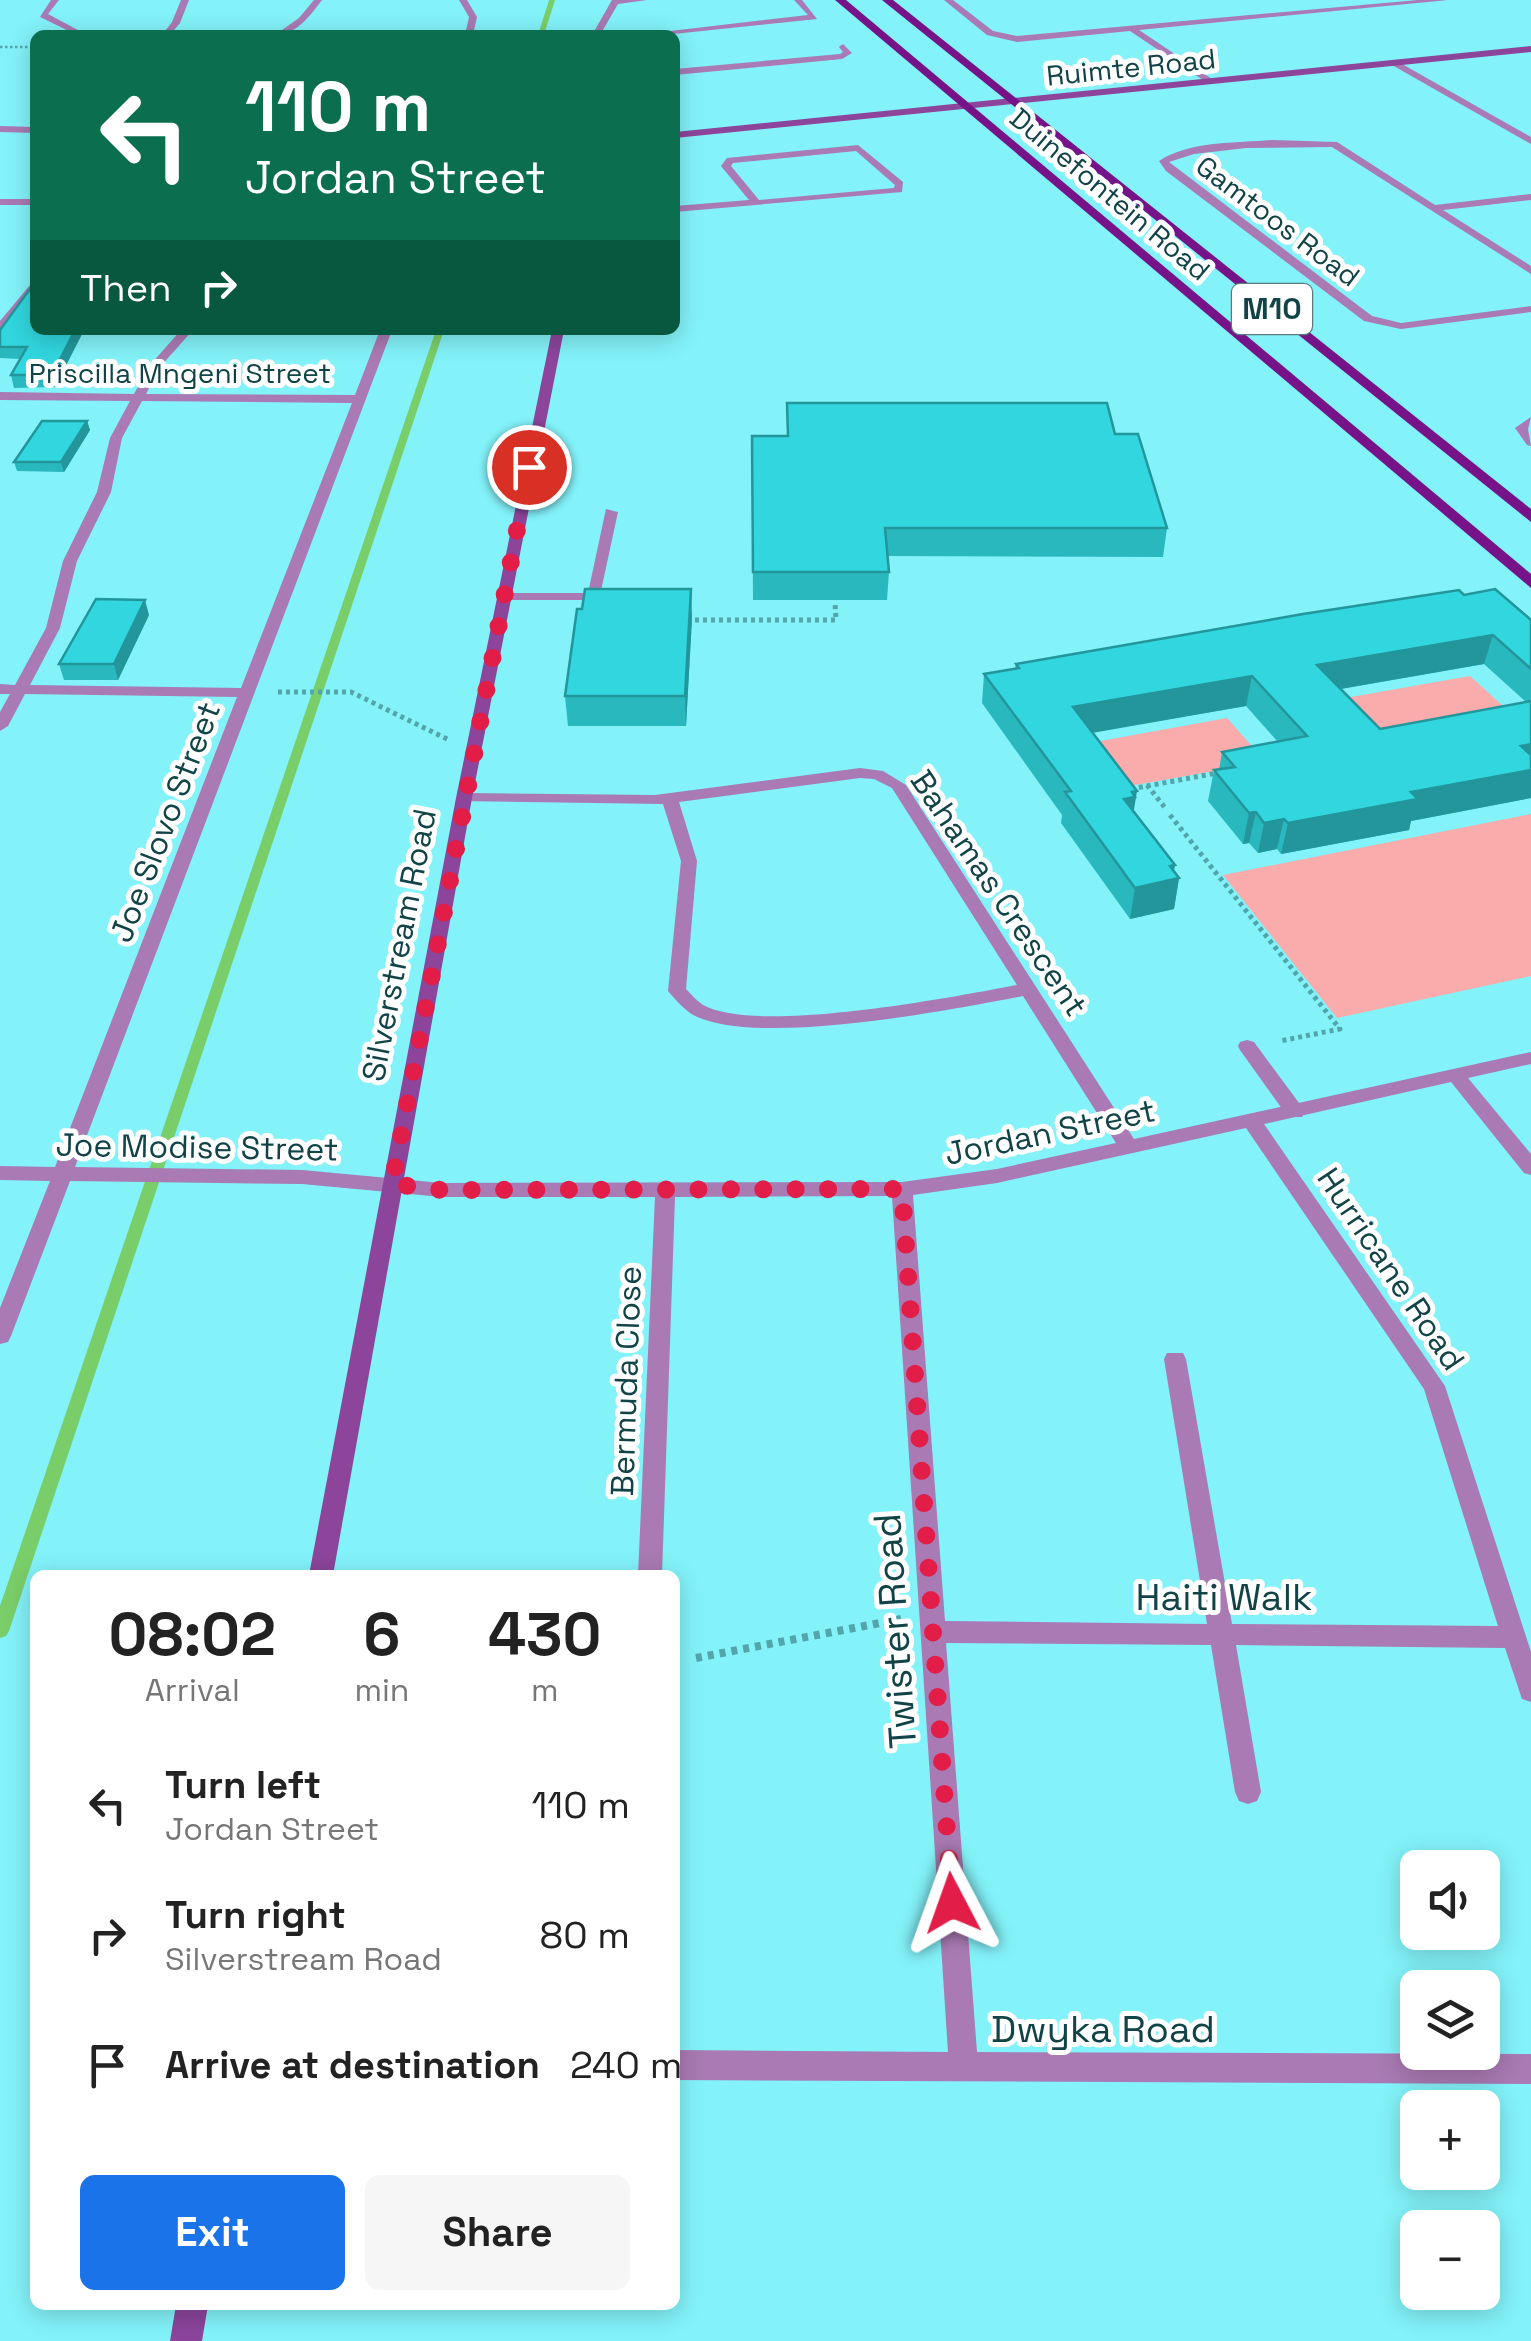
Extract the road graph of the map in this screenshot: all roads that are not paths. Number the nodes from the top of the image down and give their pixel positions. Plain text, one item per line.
1 (55, 0) edge
2 (185, 0) edge
3 (318, 0) edge
4 (463, 0) edge
5 (643, 0) edge
6 (798, 0) edge
7 (840, 0) edge
8 (887, 0) edge
9 (948, 0) edge
10 (1347, 0) edge
11 (1444, 0) edge
12 (616, 1) edge
13 (1361, 8) junction
14 (1132, 29) junction
15 (72, 30) edge
16 (170, 30) edge
17 (287, 30) edge
18 (470, 30) edge
19 (599, 30) edge
20 (680, 31) edge
21 (843, 47) dead end
22 (1531, 49) edge
23 (1395, 62) junction
24 (680, 72) edge
25 (1209, 81) junction
26 (1014, 101) junction
27 (967, 106) junction
28 (0, 129) edge
29 (30, 130) edge
30 (680, 134) edge
31 (1531, 141) edge
32 (1531, 197) edge
33 (0, 202) edge
34 (30, 202) edge
35 (756, 203) junction
36 (1434, 208) junction
37 (680, 209) edge
38 (1531, 271) edge
39 (30, 289) edge
40 (1531, 309) edge
41 (0, 329) edge
42 (183, 335) edge
43 (384, 335) edge
44 (557, 335) edge
45 (0, 396) edge
46 (135, 398) junction
47 (360, 399) junction
48 (1531, 421) edge
49 (1531, 442) edge
50 (611, 512) dead end
51 (1531, 517) edge
52 (1531, 583) edge
53 (503, 597) junction
54 (0, 688) edge
55 (22, 689) junction
56 (247, 692) junction
57 (0, 726) edge
58 (464, 798) junction
59 (670, 799) junction
60 (1028, 989) junction
61 (1248, 1047) road end
62 (1531, 1058) edge
63 (1456, 1076) junction
64 (1295, 1112) junction
65 (1252, 1121) junction
66 (1130, 1147) junction
67 (1531, 1168) edge
68 (0, 1173) edge
69 (62, 1173) junction
70 (392, 1184) junction
71 (665, 1189) junction
72 (902, 1189) junction
73 (0, 1336) edge
74 (1176, 1358) dead end
75 (322, 1570) edge
76 (650, 1570) edge
77 (922, 1625) junction
78 (1221, 1635) junction
79 (1514, 1637) junction
80 (1531, 1691) edge
81 (1248, 1792) dead end
82 (680, 2065) edge
83 (964, 2068) junction
84 (1531, 2069) edge
85 (191, 2310) edge
86 (186, 2341) edge

1 - 15 street
2 - 16 street
3 - 17 street
4 - 18 street
5 - 12 street
6 - 20 street
7 - 27 main road, Duinefontein Road / M10
8 - 26 main road, Duinefontein Road / M10
9 - 14 street
10 - 13 street
11 - 13 street
12 - 19 street
13 - 14 street
14 - 25 street
21 - 24 street
22 - 23 street, Ruimte Road
23 - 25 street, Ruimte Road
23 - 31 street
25 - 26 street, Ruimte Road
26 - 27 street, Ruimte Road
26 - 51 main road, Duinefontein Road / M10
27 - 30 street, Ruimte Road
27 - 52 main road, Duinefontein Road / M10
28 - 29 street
32 - 36 street
33 - 34 street
35 - 35 street
35 - 37 street
36 - 38 street, Gamtoos Road
36 - 40 street, Gamtoos Road
39 - 41 street
42 - 46 street
43 - 47 street, Joe Slovo Street
44 - 53 street, Silverstream Road
45 - 46 street, Priscilla Mngeni Street
46 - 47 street, Priscilla Mngeni Street
46 - 55 street
47 - 56 street, Joe Slovo Street
48 - 49 street
50 - 53 street
53 - 58 street, Silverstream Road
54 - 55 street
55 - 56 street
55 - 57 street
56 - 69 street, Joe Slovo Street
58 - 59 street, Bahamas Crescent
58 - 70 street, Silverstream Road
59 - 60 street, Bahamas Crescent
59 - 60 street
60 - 66 street, Bahamas Crescent
61 - 64 street
62 - 63 street, Jordan Street
63 - 64 street, Jordan Street
63 - 67 street
64 - 65 street, Jordan Street
65 - 66 street, Jordan Street
65 - 79 street, Hurricane Road
66 - 72 street, Jordan Street
68 - 69 street, Joe Modise Street
69 - 70 street, Joe Modise Street
69 - 73 street, Joe Slovo Street
70 - 71 street, Jordan Street
70 - 75 street, Silverstream Road
71 - 72 street, Jordan Street
71 - 76 street, Bermuda Close
72 - 77 street, Twister Road
74 - 78 street
77 - 78 street, Haiti Walk
77 - 83 street, Twister Road
78 - 79 street, Haiti Walk
78 - 81 street
79 - 80 street, Hurricane Road
82 - 83 street, Dwyka Road
83 - 84 street, Dwyka Road
85 - 86 street

